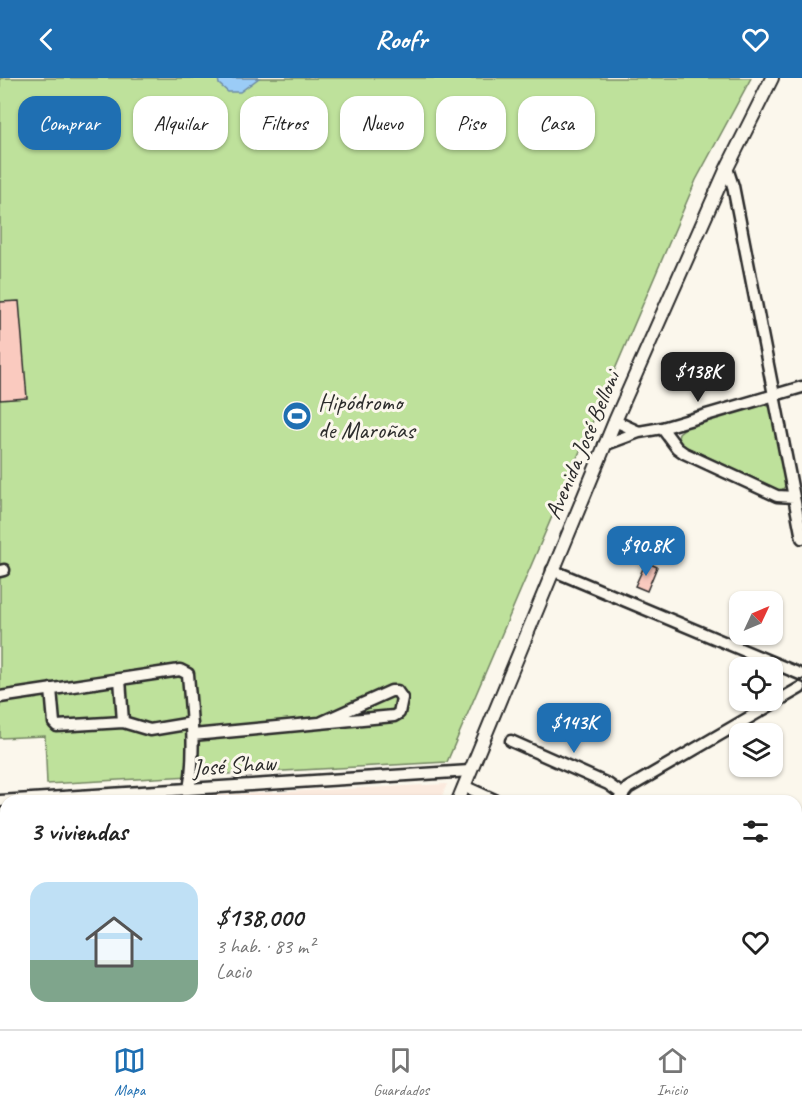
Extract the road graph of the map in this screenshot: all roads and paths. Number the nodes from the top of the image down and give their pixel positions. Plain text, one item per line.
1 (772, 78) edge
2 (727, 168) junction
3 (802, 387) edge
4 (775, 395) junction
5 (615, 421) junction
6 (662, 428) junction
7 (639, 432) junction
8 (604, 445) junction
9 (794, 497) junction
10 (802, 538) edge
11 (552, 570) junction
12 (801, 671) edge
13 (120, 679) junction
14 (51, 689) junction
15 (801, 690) edge
16 (0, 697) edge
17 (123, 722) junction
18 (322, 722) junction
19 (192, 729) junction
20 (511, 741) dead end
21 (470, 771) junction
22 (464, 786) junction
23 (189, 789) junction
24 (94, 795) edge
25 (460, 795) edge
26 (484, 795) edge
27 (618, 795) edge
28 (622, 795) edge

1 - 2 main road, Avenida José Belloni
2 - 4 street
2 - 5 main road, Avenida José Belloni
3 - 4 street
4 - 6 street
4 - 9 street
5 - 7 street
5 - 8 main road, Avenida José Belloni
6 - 7 street
6 - 9 street
7 - 8 street
8 - 11 main road, Avenida José Belloni
9 - 10 street
11 - 12 street
11 - 21 main road, Avenida José Belloni
12 - 15 street
13 - 14 street
13 - 17 street
13 - 19 street
14 - 16 street
14 - 17 street
15 - 28 street
17 - 19 street
18 - 18 street
18 - 19 street
19 - 23 street
20 - 27 street
21 - 22 main road, Avenida José Belloni
21 - 23 street, José Shaw
22 - 25 main road, Avenida José Belloni
22 - 26 street
23 - 24 street, José Shaw

